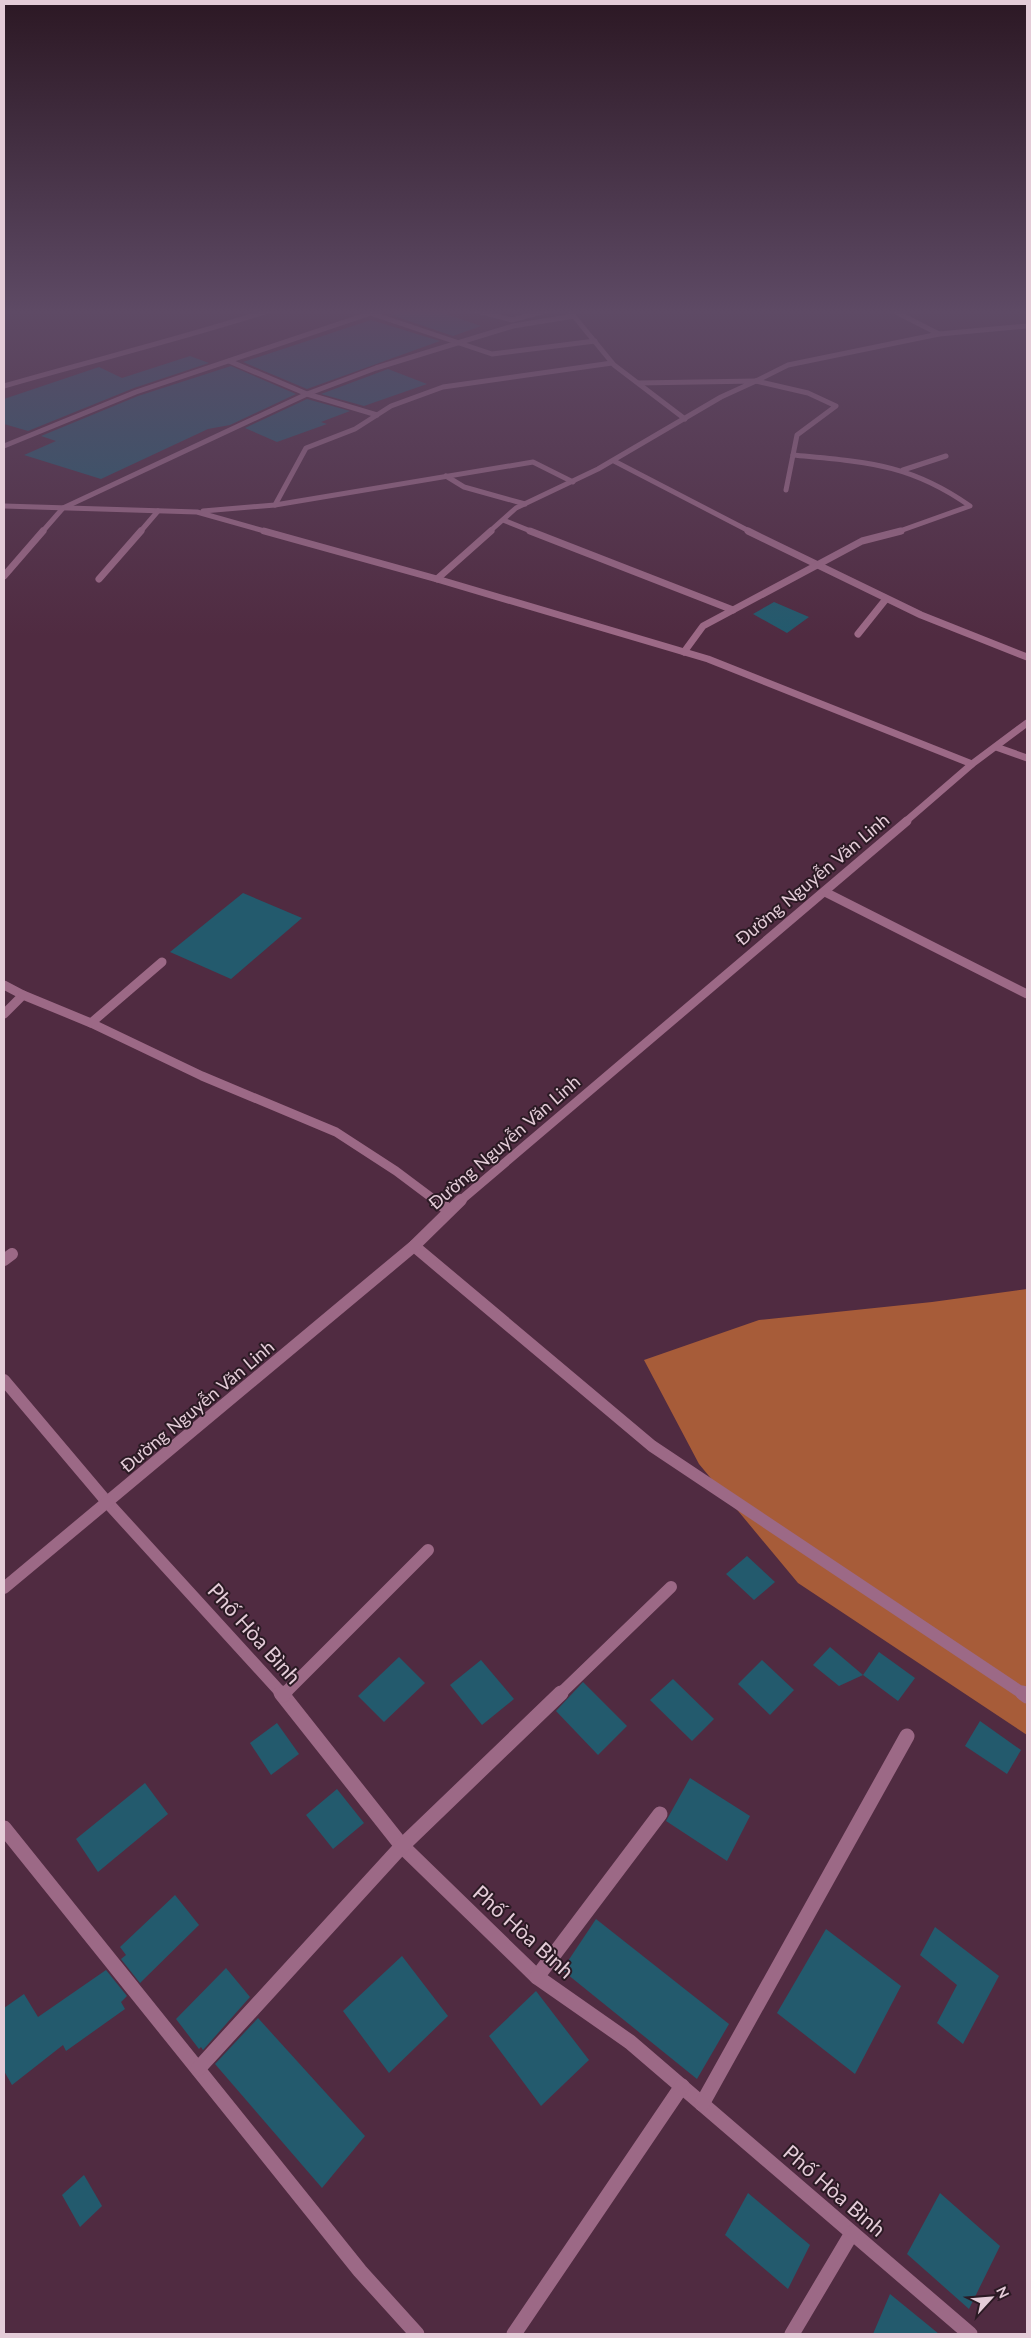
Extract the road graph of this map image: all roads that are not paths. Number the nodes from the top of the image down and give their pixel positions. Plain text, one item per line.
1 (68, 418) edge
2 (255, 418) edge
3 (372, 418) edge
4 (822, 418) edge
5 (685, 419) edge
6 (4, 446) edge
7 (793, 455) junction
8 (946, 456) dead end
9 (614, 460) junction
10 (903, 470) junction
11 (446, 476) junction
12 (572, 482) junction
13 (786, 490) dead end
14 (525, 504) junction
15 (275, 505) junction
16 (4, 506) edge
17 (63, 508) junction
18 (158, 511) junction
19 (197, 512) junction
20 (503, 520) junction
21 (817, 565) junction
22 (4, 576) edge
23 (99, 579) dead end
24 (437, 579) junction
25 (886, 599) junction
26 (734, 610) junction
27 (858, 634) dead end
28 (684, 652) junction
29 (1027, 657) edge
30 (1027, 723) edge
31 (996, 747) junction
32 (1027, 758) edge
33 (972, 764) junction
34 (825, 892) junction
35 (162, 962) dead end
36 (4, 985) edge
37 (1027, 994) edge
38 (23, 995) junction
39 (4, 1014) edge
40 (90, 1023) junction
41 (449, 1210) junction
42 (414, 1246) junction
43 (4, 1380) edge
44 (107, 1502) junction
45 (428, 1550) dead end
46 (672, 1587) dead end
47 (4, 1588) edge
48 (282, 1695) junction
49 (1027, 1696) edge
50 (907, 1736) dead end
51 (660, 1814) dead end
52 (4, 1828) edge
53 (402, 1846) junction
54 (537, 1977) junction
55 (198, 2069) junction
56 (682, 2086) junction
57 (702, 2104) junction
58 (852, 2232) junction
59 (417, 2334) edge
60 (514, 2334) edge
61 (792, 2334) edge
62 (970, 2334) edge

1 - 6 street
2 - 17 street
3 - 15 street
4 - 7 street
5 - 9 street
7 - 10 street
7 - 13 street
8 - 10 street
9 - 12 street
9 - 21 street
10 - 21 street
11 - 12 street
11 - 14 street
11 - 15 street
12 - 14 street
14 - 20 street
15 - 19 street
16 - 17 street
17 - 18 street
17 - 22 street
18 - 19 street
18 - 23 street
19 - 24 street
20 - 24 street
20 - 26 street
21 - 25 street
21 - 26 street
24 - 28 street
25 - 27 street
25 - 29 street
26 - 28 street
28 - 33 street
30 - 31 street, Đường Nguyễn Văn Linh
31 - 32 street
31 - 33 street, Đường Nguyễn Văn Linh
33 - 34 street, Đường Nguyễn Văn Linh
34 - 37 street
34 - 41 street, Đường Nguyễn Văn Linh
35 - 40 street
36 - 38 street
38 - 39 street
38 - 40 street
40 - 41 street
41 - 42 street, Đường Nguyễn Văn Linh
42 - 44 street, Đường Nguyễn Văn Linh
42 - 49 street
43 - 44 street, Phố Hòa Bình
44 - 47 street, Đường Nguyễn Văn Linh
44 - 48 street, Phố Hòa Bình
45 - 48 street
46 - 53 street
48 - 53 street, Phố Hòa Bình
50 - 57 street
51 - 54 street
52 - 55 street
53 - 54 street, Phố Hòa Bình
53 - 55 street
54 - 56 street, Phố Hòa Bình
55 - 59 street
56 - 57 street, Phố Hòa Bình
56 - 60 street
57 - 58 street, Phố Hòa Bình
58 - 61 street
58 - 62 street, Phố Hòa Bình

